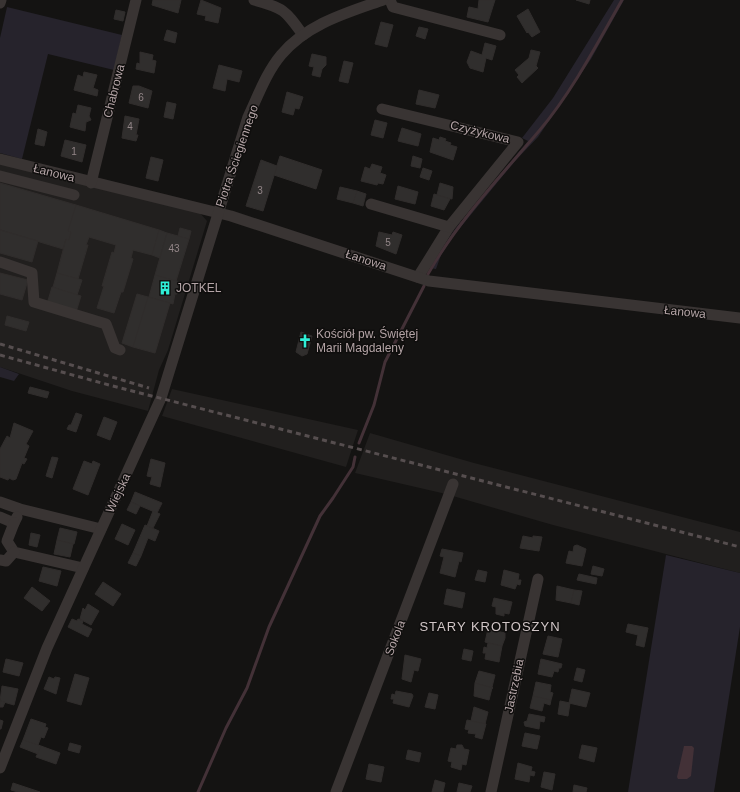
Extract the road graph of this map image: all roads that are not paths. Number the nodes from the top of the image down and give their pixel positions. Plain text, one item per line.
1 (1, 0) edge
2 (136, 0) edge
3 (254, 0) edge
4 (383, 0) edge
5 (390, 0) edge
6 (0, 3) edge
7 (303, 35) junction
8 (500, 36) dead end
9 (382, 109) dead end
10 (0, 160) edge
11 (0, 176) edge
12 (91, 182) junction
13 (74, 195) dead end
14 (371, 204) dead end
15 (218, 212) junction
16 (449, 227) junction
17 (0, 262) edge
18 (418, 277) junction
19 (740, 318) edge
20 (120, 350) dead end
21 (453, 484) dead end
22 (0, 502) edge
23 (20, 509) junction
24 (0, 517) edge
25 (14, 523) junction
26 (101, 529) junction
27 (4, 540) edge
28 (14, 552) junction
29 (0, 560) edge
30 (83, 568) junction
31 (538, 579) dead end
32 (0, 768) edge
33 (336, 792) edge
34 (491, 792) edge

1 - 6 street
2 - 12 street, Chabrowa
3 - 7 street
4 - 7 street, Piotra Ściegiennego
5 - 8 street
7 - 15 street, Piotra Ściegiennego
9 - 16 street, Czyżykowa
10 - 12 street, Łanowa
11 - 13 street
12 - 15 street, Łanowa
14 - 16 street
15 - 18 street, Łanowa
15 - 26 street, Wiejska
16 - 18 street, Czyżykowa
17 - 20 street
18 - 19 street, Łanowa
21 - 33 street, Sokola
22 - 23 street
23 - 25 street
23 - 26 street
24 - 25 street
25 - 27 street
26 - 30 street, Wiejska
27 - 28 street
28 - 29 street
28 - 30 street
30 - 32 street, Wiejska
31 - 34 street, Jastrzębia

